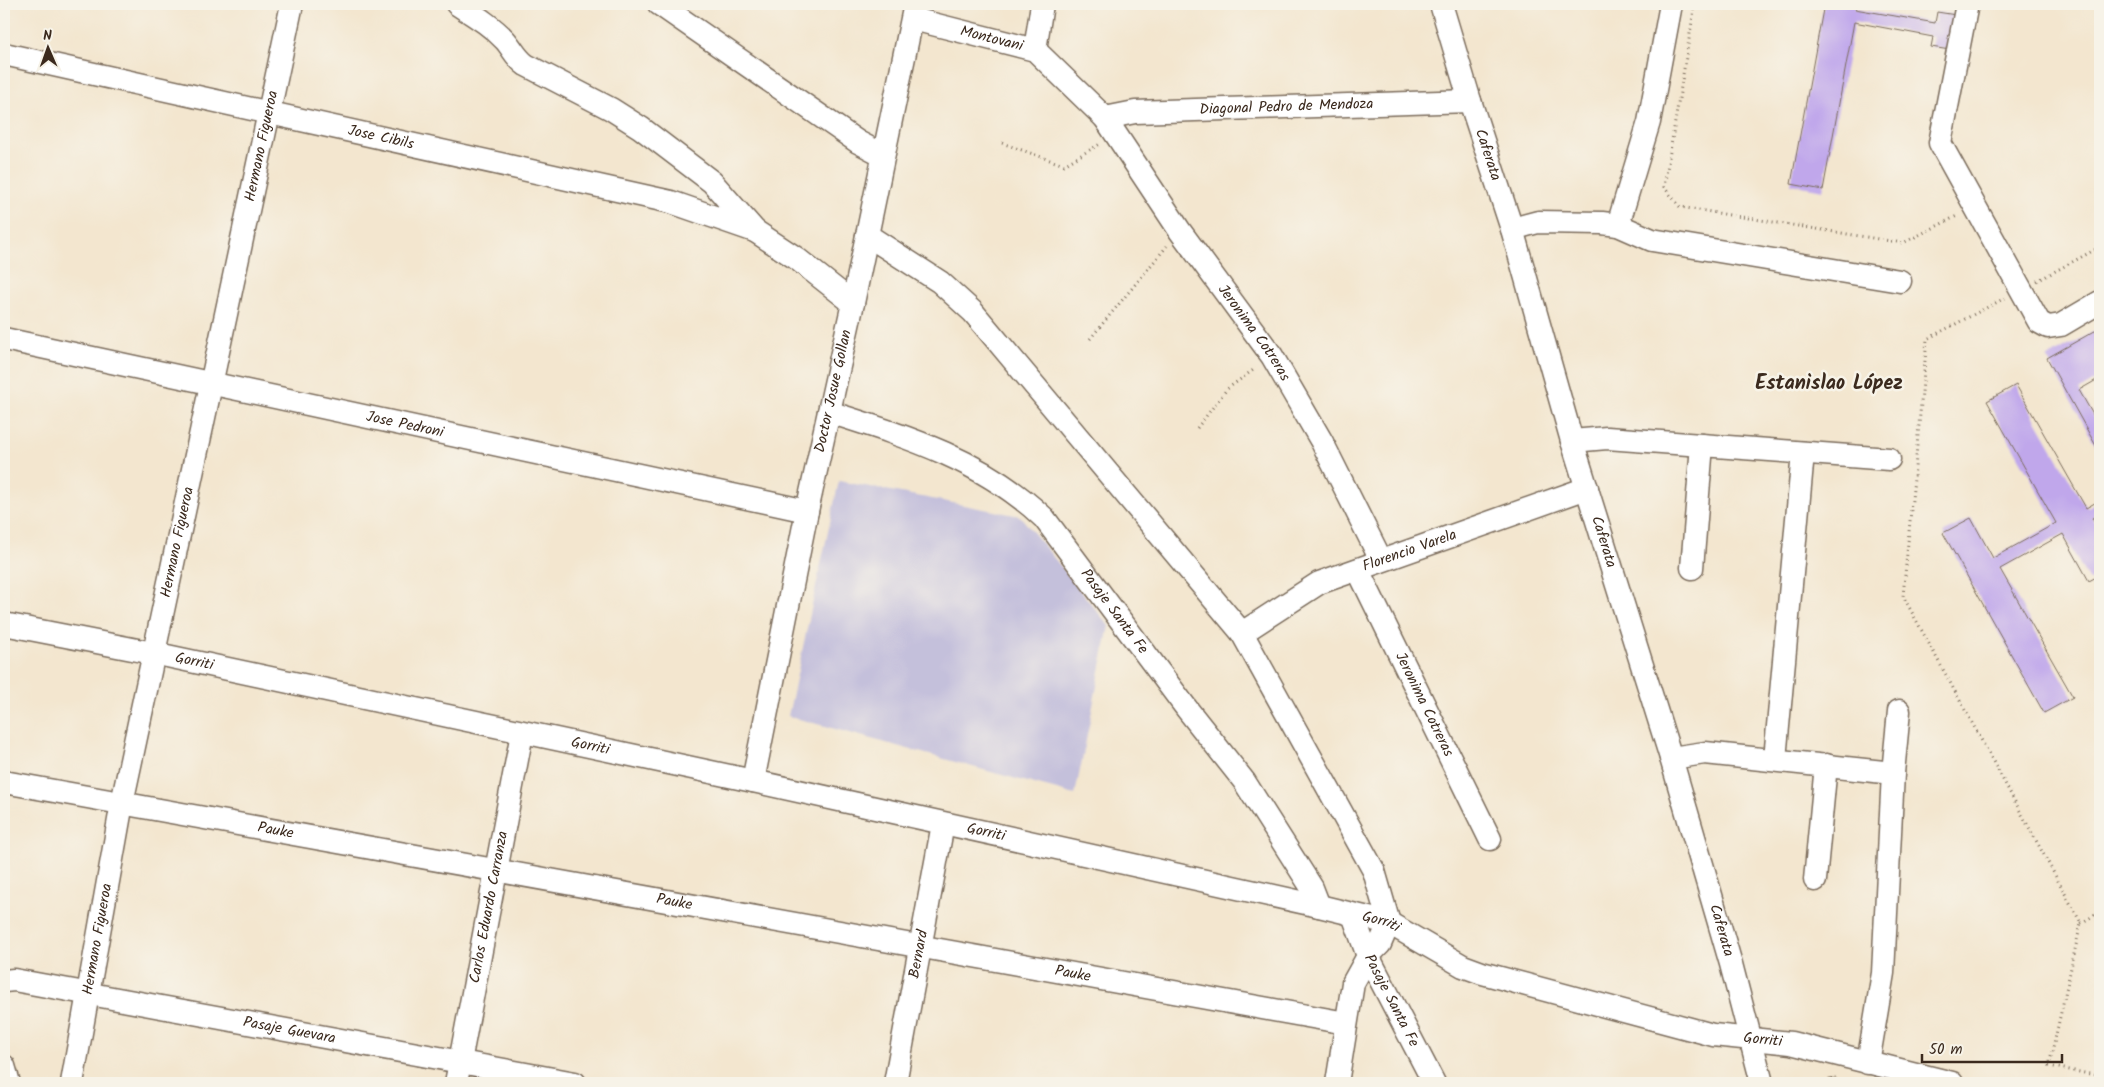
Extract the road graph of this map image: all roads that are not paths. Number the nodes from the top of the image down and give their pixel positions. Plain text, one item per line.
1 (292, 4) edge
2 (457, 4) edge
3 (659, 4) edge
4 (1042, 4) edge
5 (1441, 4) edge
6 (1671, 4) edge
7 (1967, 4) edge
8 (914, 11) edge
9 (1035, 50) junction
10 (4, 54) edge
11 (1470, 101) junction
12 (268, 111) junction
13 (1110, 127) junction
14 (883, 155) junction
15 (1618, 225) junction
16 (1512, 229) junction
17 (755, 231) junction
18 (867, 235) junction
19 (1900, 281) dead end
20 (2100, 302) edge
21 (853, 303) junction
22 (4, 339) edge
23 (211, 383) junction
24 (829, 412) junction
25 (1572, 441) junction
26 (1702, 446) junction
27 (1802, 453) junction
28 (1890, 459) dead end
29 (1587, 488) junction
30 (807, 511) junction
31 (1381, 560) junction
32 (1692, 568) dead end
33 (1358, 570) junction
34 (4, 624) edge
35 (1242, 633) junction
36 (153, 653) junction
37 (1898, 710) dead end
38 (522, 733) junction
39 (1671, 758) junction
40 (1774, 759) junction
41 (1826, 765) junction
42 (1893, 773) junction
43 (753, 781) junction
44 (4, 782) edge
45 (122, 803) junction
46 (943, 824) junction
47 (1490, 839) dead end
48 (495, 870) junction
49 (1814, 880) dead end
50 (1319, 906) junction
51 (1353, 915) junction
52 (1389, 923) junction
53 (919, 947) junction
54 (1368, 956) junction
55 (4, 980) edge
56 (87, 994) junction
57 (1346, 1023) junction
58 (1750, 1040) junction
59 (1868, 1063) junction
60 (4, 1066) edge
61 (458, 1073) edge
62 (9, 1083) edge
63 (72, 1083) edge
64 (575, 1083) edge
65 (895, 1083) edge
66 (1337, 1083) edge
67 (1434, 1083) edge
68 (1762, 1083) edge
69 (1952, 1083) edge

1 - 12 street, Hermano Figueroa
2 - 17 street
3 - 14 street
4 - 9 street
5 - 11 street, Caferata
6 - 15 street
7 - 20 street
8 - 9 street, Montovani
8 - 14 street, Doctor Josue Gollan
9 - 13 street, Montovani
10 - 12 street, Jose Cibils
11 - 13 street, Diagonal Pedro de Mendoza
11 - 16 street, Caferata
12 - 17 street, Jose Cibils
12 - 23 street, Hermano Figueroa
13 - 31 street, Jeronima Cotreras
14 - 18 street, Doctor Josue Gollan
15 - 16 street
15 - 19 street
16 - 25 street, Caferata
17 - 21 street
18 - 21 street, Doctor Josue Gollan
18 - 35 street
21 - 24 street, Doctor Josue Gollan
22 - 23 street, Jose Pedroni
23 - 30 street, Jose Pedroni
23 - 36 street, Hermano Figueroa
24 - 30 street, Doctor Josue Gollan
24 - 50 street, Pasaje Santa Fe
25 - 26 street
25 - 29 street, Caferata
26 - 27 street
26 - 32 street
27 - 28 street
27 - 40 street
29 - 31 street, Florencio Varela
29 - 39 street, Caferata
30 - 43 street, Doctor Josue Gollan
31 - 33 street, Florencio Varela
33 - 35 street, Florencio Varela
33 - 47 street, Jeronima Cotreras
34 - 36 street, Gorriti
35 - 52 street
36 - 38 street, Gorriti
36 - 45 street, Hermano Figueroa
37 - 42 street
38 - 43 street, Gorriti
38 - 48 street, Carlos Eduardo Carranza
39 - 40 street
39 - 58 street, Caferata
40 - 41 street
41 - 42 street
41 - 49 street
42 - 59 street
43 - 46 street, Gorriti
44 - 45 street, Pauke
45 - 48 street, Pauke
45 - 56 street, Hermano Figueroa
46 - 50 street, Gorriti
46 - 53 street, Bernard
48 - 53 street, Pauke
48 - 61 street, Carlos Eduardo Carranza
50 - 51 street, Gorriti
51 - 52 street, Gorriti
51 - 54 street, Pasaje Santa Fe
52 - 54 street
52 - 58 street, Gorriti
53 - 57 street, Pauke
53 - 65 street, Bernard
54 - 57 street
54 - 67 street, Pasaje Santa Fe
55 - 56 street, Pasaje Guevara
56 - 61 street, Pasaje Guevara
56 - 63 street, Hermano Figueroa
57 - 66 street
58 - 59 street, Gorriti
58 - 68 street, Caferata
59 - 69 street, Gorriti
60 - 62 street
61 - 64 street, Pasaje Guevara

